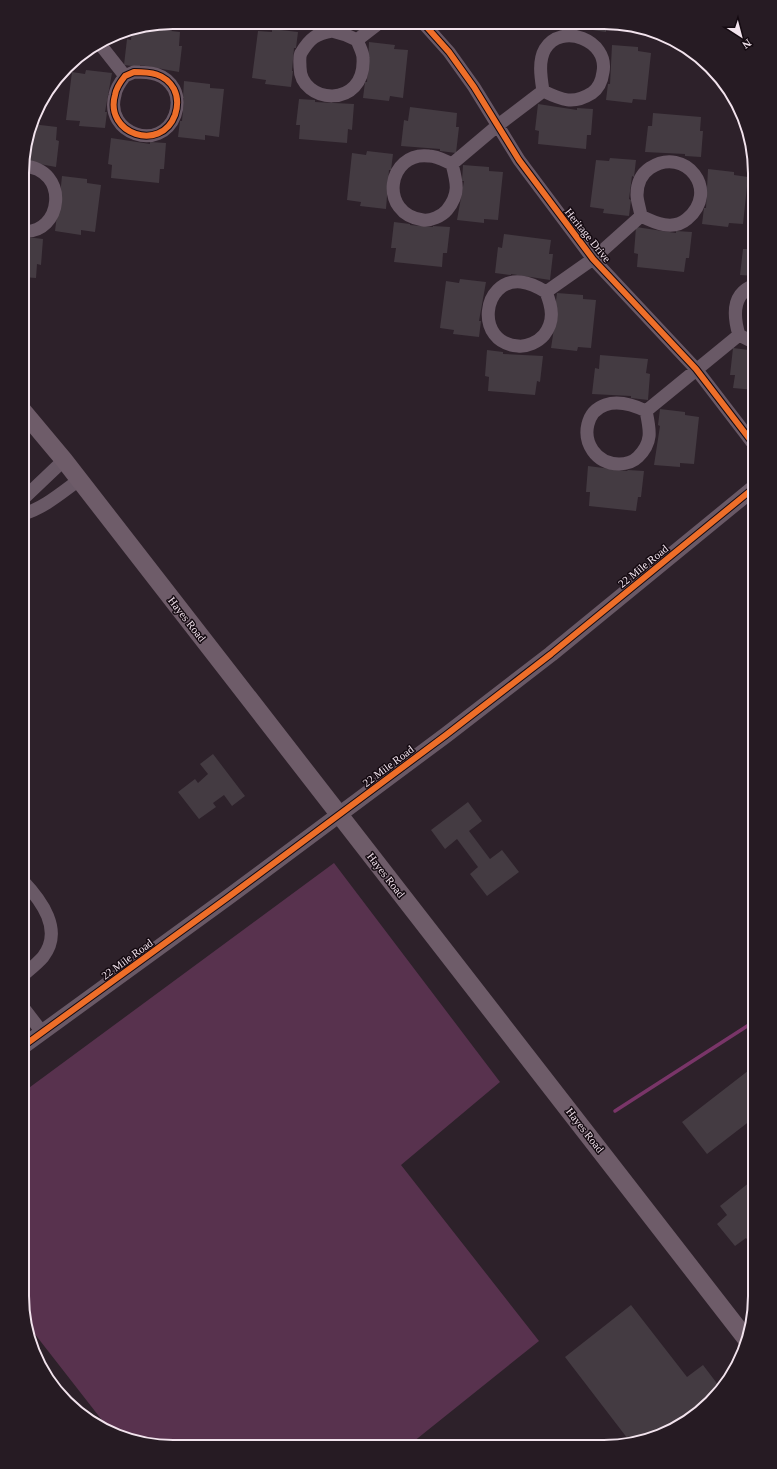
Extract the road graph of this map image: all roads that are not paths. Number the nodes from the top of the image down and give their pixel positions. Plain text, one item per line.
1 (372, 29) edge
2 (428, 29) edge
3 (358, 40) junction
4 (103, 47) edge
5 (125, 76) junction
6 (543, 91) junction
7 (497, 126) junction
8 (452, 164) junction
9 (29, 167) edge
10 (641, 216) junction
11 (29, 230) edge
12 (593, 259) junction
13 (748, 288) edge
14 (546, 292) junction
15 (739, 334) junction
16 (748, 339) edge
17 (696, 369) junction
18 (646, 411) junction
19 (29, 418) edge
20 (748, 437) edge
21 (64, 460) junction
22 (79, 480) junction
23 (29, 493) edge
24 (748, 493) edge
25 (29, 512) edge
26 (338, 815) junction
27 (29, 888) edge
28 (29, 970) edge
29 (29, 1015) edge
30 (42, 1032) junction
31 (29, 1040) edge
32 (743, 1334) edge

1 - 3 street
2 - 7 street, Heritage Drive
3 - 3 street
4 - 5 street
5 - 5 street
6 - 6 street
6 - 7 street
7 - 8 street
7 - 12 street, Heritage Drive
8 - 8 street
9 - 11 street
10 - 10 street
10 - 12 street
12 - 14 street
12 - 17 street, Heritage Drive
13 - 15 street
14 - 14 street
15 - 16 street
15 - 17 street
17 - 18 street
17 - 20 street, Heritage Drive
18 - 18 street
19 - 21 main road, Hayes Road
21 - 22 main road, Hayes Road
21 - 23 street
22 - 25 street
22 - 26 main road, Hayes Road
24 - 26 street, 22 Mile Road
26 - 30 street, 22 Mile Road
26 - 32 main road, Hayes Road
27 - 28 street
29 - 30 street
30 - 31 street, 22 Mile Road

